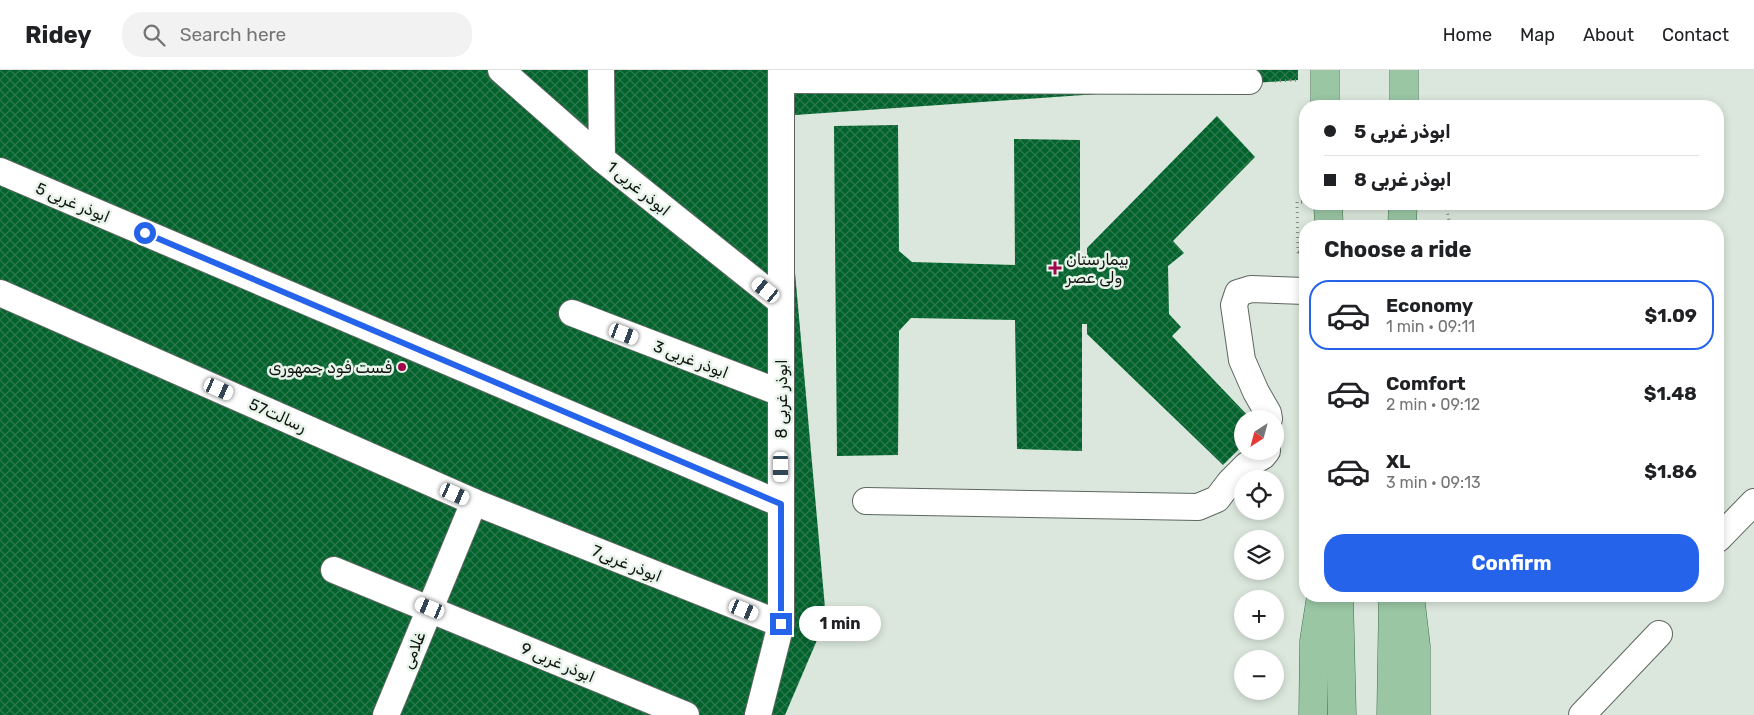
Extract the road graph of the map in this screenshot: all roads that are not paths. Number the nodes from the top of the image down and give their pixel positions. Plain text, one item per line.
1 (502, 70) edge
2 (601, 70) edge
3 (1404, 70) edge
4 (781, 75) edge
5 (1249, 81) road end
6 (1404, 100) edge
7 (602, 159) junction
8 (0, 171) edge
9 (1299, 291) edge
10 (0, 293) edge
11 (781, 302) junction
12 (572, 314) dead end
13 (781, 393) junction
14 (1266, 410) edge
15 (1256, 460) edge
16 (866, 501) dead end
17 (474, 502) junction
18 (1754, 502) edge
19 (781, 504) junction
20 (1724, 533) edge
21 (334, 570) dead end
22 (1320, 602) edge
23 (1339, 602) edge
24 (1393, 602) edge
25 (1411, 602) edge
26 (430, 608) junction
27 (781, 624) junction
28 (1659, 634) dead end
29 (386, 715) edge
30 (686, 715) edge
31 (758, 715) edge
32 (1313, 715) edge
33 (1342, 715) edge
34 (1391, 715) edge
35 (1416, 715) edge
36 (1582, 715) edge

1 - 7 street, ابوذر غربی 1
2 - 7 street
3 - 6 main road
4 - 5 street, ابوذر غربی 8
4 - 11 street, ابوذر غربی 8
7 - 11 street, ابوذر غربی 1
8 - 19 street, ابوذر غربی 5
9 - 14 street
10 - 17 street, رسالت57
11 - 13 street, ابوذر غربی 8
12 - 13 street, ابوذر غربی 3
13 - 19 street, ابوذر غربی 8
15 - 16 street
17 - 26 street, غلامی
17 - 27 street, ابوذر غربی7
18 - 20 street
19 - 27 street, ابوذر غربی 8
21 - 26 street, ابوذر غربی 9
22 - 32 main road
23 - 33 main road
24 - 34 main road
25 - 35 main road
26 - 29 street, غلامی
26 - 30 street, ابوذر غربی 9
27 - 31 street, ابوذر غربی 8
28 - 36 street

